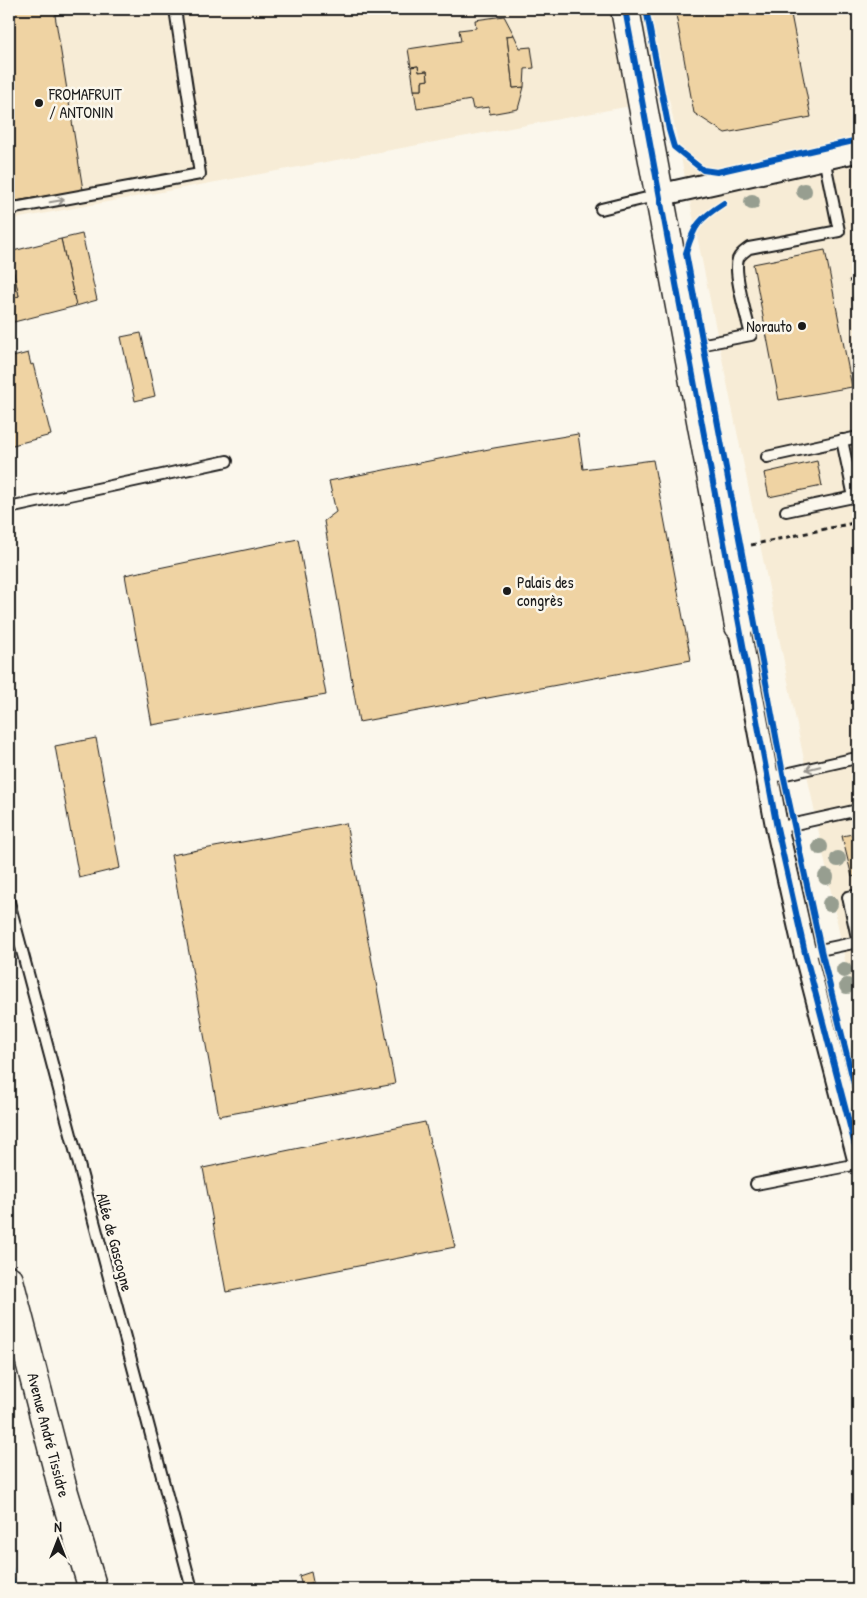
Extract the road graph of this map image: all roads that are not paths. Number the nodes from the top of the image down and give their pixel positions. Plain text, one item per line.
1 (175, 9) edge
2 (625, 9) edge
3 (858, 151) edge
4 (824, 158) junction
5 (660, 195) junction
6 (9, 209) edge
7 (601, 209) dead end
8 (688, 347) junction
9 (858, 437) edge
10 (842, 440) junction
11 (766, 456) dead end
12 (227, 462) dead end
13 (856, 497) edge
14 (9, 508) edge
15 (786, 511) dead end
16 (739, 626) joint
17 (858, 759) edge
18 (768, 778) junction
19 (858, 810) edge
20 (777, 828) junction
21 (858, 895) edge
22 (9, 902) edge
23 (858, 942) edge
24 (805, 953) junction
25 (858, 1156) edge
26 (756, 1184) dead end
27 (9, 1280) edge
28 (9, 1320) edge
29 (80, 1589) edge
30 (93, 1589) edge
31 (192, 1589) edge

6 -> 1 lane
2 - 5 street
3 - 4 street
4 - 5 street
4 - 8 lane
5 - 7 lane
5 - 8 street
8 - 16 street
9 - 10 lane
10 - 11 lane
10 - 13 lane
12 - 14 lane
13 - 15 lane
16 - 18 street
17 -> 18 lane
18 - 20 street
19 - 20 lane
20 - 24 street
21 - 23 lane
22 - 31 lane, Allée de Gascogne
23 - 24 lane
24 - 25 street
25 - 26 lane
27 - 30 street, Avenue André Tissidre
28 - 29 street, Avenue André Tissidre

